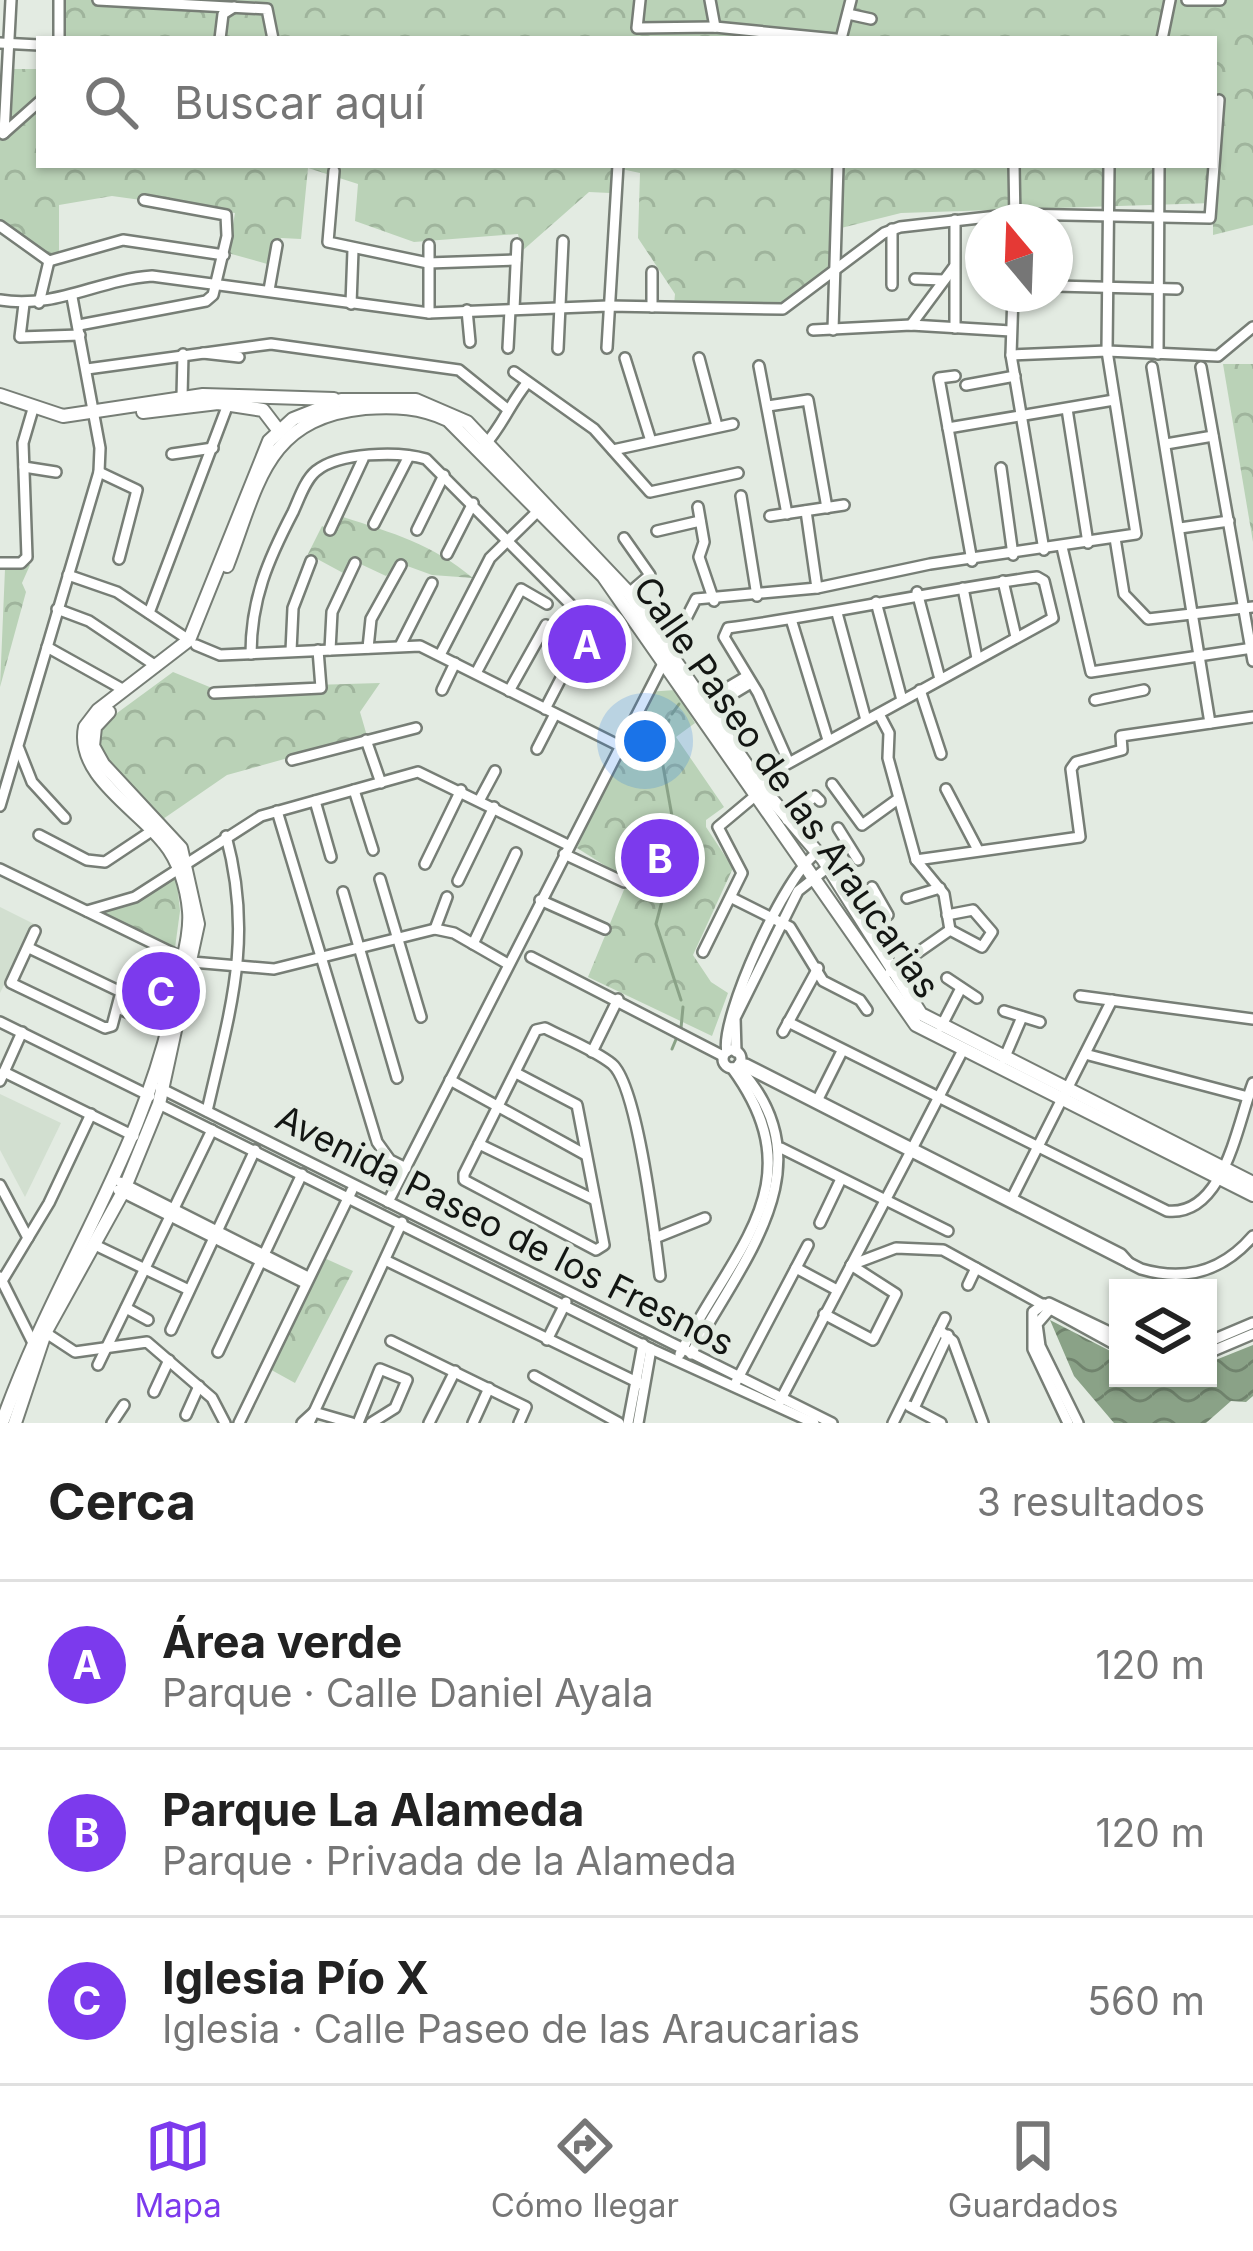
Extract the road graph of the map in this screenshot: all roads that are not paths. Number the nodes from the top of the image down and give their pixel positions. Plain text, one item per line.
1 (11, 0) edge
2 (58, 0) edge
3 (98, 0) edge
4 (640, 0) edge
5 (710, 0) edge
6 (851, 0) edge
7 (1170, 0) edge
8 (1187, 0) edge
9 (1220, 0) edge
10 (234, 8) junction
11 (848, 14) junction
12 (871, 19) dead end
13 (715, 27) junction
14 (59, 36) edge
15 (220, 36) edge
16 (272, 36) edge
17 (807, 36) edge
18 (839, 36) edge
19 (1163, 36) edge
20 (4, 44) edge
21 (36, 45) edge
22 (1219, 100) dead end
23 (36, 105) edge
24 (2, 114) edge
25 (1217, 122) edge
26 (2, 135) edge
27 (618, 168) edge
28 (838, 168) edge
29 (1014, 168) edge
30 (1109, 168) edge
31 (1159, 168) edge
32 (1213, 168) edge
33 (334, 171) dead end
34 (143, 200) dead end
35 (1015, 204) edge
36 (1107, 215) junction
37 (1073, 216) edge
38 (1158, 216) junction
39 (955, 220) junction
40 (965, 220) edge
41 (0, 226) edge
42 (892, 230) junction
43 (563, 242) dead end
44 (429, 244) dead end
45 (518, 244) dead end
46 (277, 245) dead end
47 (353, 250) junction
48 (224, 255) junction
49 (516, 260) junction
50 (49, 261) junction
51 (428, 263) junction
52 (955, 266) junction
53 (834, 269) junction
54 (652, 272) dead end
55 (915, 279) dead end
56 (944, 280) junction
57 (216, 283) junction
58 (892, 285) dead end
59 (1073, 286) edge
60 (1107, 286) junction
61 (1158, 289) junction
62 (1178, 289) dead end
63 (269, 290) junction
64 (72, 297) junction
65 (0, 300) edge
66 (39, 303) junction
67 (23, 304) junction
68 (351, 304) junction
69 (608, 306) junction
70 (652, 307) junction
71 (560, 308) junction
72 (512, 309) junction
73 (467, 310) junction
74 (1012, 312) edge
75 (429, 313) junction
76 (911, 325) junction
77 (1253, 327) edge
78 (956, 328) junction
79 (80, 330) junction
80 (813, 330) dead end
81 (833, 330) junction
82 (1011, 331) junction
83 (1248, 339) edge
84 (470, 342) dead end
85 (508, 348) dead end
86 (608, 348) dead end
87 (558, 349) dead end
88 (200, 351) junction
89 (1107, 351) junction
90 (183, 354) junction
91 (1158, 354) junction
92 (1011, 355) junction
93 (239, 358) dead end
94 (625, 358) dead end
95 (699, 358) dead end
96 (1202, 361) junction
97 (759, 366) dead end
98 (1152, 367) dead end
99 (87, 369) junction
100 (514, 372) dead end
101 (955, 376) dead end
102 (1015, 376) junction
103 (527, 383) junction
104 (966, 386) dead end
105 (0, 395) edge
106 (182, 398) junction
107 (230, 399) junction
108 (341, 400) junction
109 (1114, 400) junction
110 (768, 406) junction
111 (506, 408) junction
112 (33, 409) junction
113 (1067, 409) junction
114 (95, 415) junction
115 (1022, 416) junction
116 (733, 424) dead end
117 (717, 426) junction
118 (948, 428) junction
119 (279, 431) junction
120 (1213, 436) junction
121 (650, 438) junction
122 (485, 444) junction
123 (1166, 444) junction
124 (213, 448) junction
125 (613, 449) junction
126 (172, 454) dead end
127 (409, 456) junction
128 (364, 458) junction
129 (23, 467) junction
130 (1000, 468) dead end
131 (56, 472) dead end
132 (99, 472) junction
133 (738, 473) dead end
134 (444, 475) junction
135 (252, 489) junction
136 (741, 496) dead end
137 (473, 503) junction
138 (844, 506) dead end
139 (698, 507) dead end
140 (827, 508) junction
141 (539, 510) junction
142 (806, 511) junction
143 (787, 514) junction
144 (770, 516) dead end
145 (1229, 520) junction
146 (700, 521) junction
147 (374, 524) dead end
148 (1180, 527) junction
149 (330, 530) dead end
150 (417, 530) dead end
151 (657, 531) dead end
152 (624, 538) dead end
153 (1114, 538) junction
154 (508, 541) junction
155 (1088, 543) junction
156 (1062, 547) junction
157 (585, 548) junction
158 (1043, 550) junction
159 (447, 554) dead end
160 (1013, 555) junction
161 (119, 559) dead end
162 (311, 561) dead end
163 (972, 561) junction
164 (0, 563) edge
165 (356, 563) dead end
166 (401, 565) dead end
167 (68, 575) junction
168 (1003, 581) junction
169 (432, 583) dead end
170 (818, 588) junction
171 (963, 588) junction
172 (916, 592) junction
173 (629, 593) junction
174 (757, 596) junction
175 (714, 601) junction
176 (876, 602) junction
177 (547, 604) dead end
178 (570, 604) dead end
179 (1249, 607) edge
180 (57, 609) junction
181 (149, 613) junction
182 (837, 613) junction
183 (1195, 617) junction
184 (791, 619) junction
185 (566, 635) dead end
186 (1016, 637) junction
187 (193, 643) junction
188 (47, 646) junction
189 (400, 646) junction
190 (368, 648) junction
191 (1252, 648) edge
192 (324, 650) junction
193 (291, 651) junction
194 (251, 654) junction
195 (440, 655) junction
196 (665, 656) junction
197 (1199, 656) junction
198 (977, 658) junction
199 (1253, 661) edge
200 (455, 663) junction
201 (590, 666) dead end
202 (158, 668) junction
203 (1119, 670) junction
204 (476, 674) junction
205 (940, 679) junction
206 (749, 680) junction
207 (124, 690) junction
208 (442, 690) dead end
209 (920, 690) junction
210 (1144, 690) dead end
211 (509, 691) junction
212 (214, 693) dead end
213 (1124, 694) junction
214 (902, 700) junction
215 (1095, 700) dead end
216 (701, 709) junction
217 (550, 711) junction
218 (879, 714) junction
219 (1253, 717) edge
220 (866, 720) junction
221 (1210, 723) junction
222 (416, 728) dead end
223 (366, 740) junction
224 (828, 740) junction
225 (618, 745) junction
226 (18, 746) junction
227 (537, 749) dead end
228 (940, 754) dead end
229 (292, 760) dead end
230 (495, 770) dead end
231 (409, 775) junction
232 (380, 783) junction
233 (832, 784) dead end
234 (946, 789) dead end
235 (354, 790) junction
236 (404, 790) dead end
237 (461, 790) junction
238 (755, 796) junction
239 (479, 799) junction
240 (898, 799) junction
241 (315, 800) junction
242 (820, 801) dead end
243 (0, 806) edge
244 (494, 807) junction
245 (277, 811) junction
246 (64, 818) dead end
247 (787, 820) junction
248 (838, 828) dead end
249 (153, 830) junction
250 (39, 835) dead end
251 (226, 836) junction
252 (848, 844) junction
253 (977, 848) junction
254 (566, 849) junction
255 (373, 850) dead end
256 (516, 853) dead end
257 (331, 857) dead end
258 (822, 860) junction
259 (858, 860) dead end
260 (916, 860) junction
261 (425, 864) dead end
262 (803, 864) junction
263 (183, 865) junction
264 (0, 869) edge
265 (813, 877) junction
266 (380, 879) dead end
267 (458, 881) dead end
268 (624, 882) dead end
269 (872, 887) dead end
270 (940, 888) junction
271 (343, 892) dead end
272 (447, 897) dead end
273 (732, 898) junction
274 (907, 898) dead end
275 (540, 899) junction
276 (880, 901) junction
277 (87, 911) junction
278 (856, 915) junction
279 (888, 915) dead end
280 (947, 915) junction
281 (779, 921) junction
282 (435, 929) junction
283 (605, 929) dead end
284 (950, 930) junction
285 (34, 931) dead end
286 (398, 938) junction
287 (904, 941) dead end
288 (473, 944) junction
289 (360, 947) junction
290 (29, 948) junction
291 (703, 952) dead end
292 (322, 956) junction
293 (914, 956) junction
294 (531, 957) dead end
295 (187, 960) junction
296 (508, 964) junction
297 (818, 968) junction
298 (240, 969) junction
299 (887, 974) junction
300 (947, 978) dead end
301 (962, 988) junction
302 (1080, 996) dead end
303 (977, 998) dead end
304 (618, 999) junction
305 (1112, 1000) junction
306 (121, 1005) junction
307 (867, 1010) dead end
308 (1004, 1011) dead end
309 (421, 1017) dead end
310 (1022, 1017) junction
311 (1253, 1019) edge
312 (0, 1022) edge
313 (1040, 1022) dead end
314 (941, 1027) junction
315 (172, 1028) junction
316 (22, 1032) junction
317 (963, 1050) junction
318 (842, 1051) junction
319 (592, 1052) junction
320 (1085, 1054) junction
321 (1004, 1059) junction
322 (734, 1060) junction
323 (516, 1073) junction
324 (2, 1077) edge
325 (398, 1078) dead end
326 (450, 1080) junction
327 (1253, 1083) edge
328 (771, 1084) junction
329 (761, 1093) junction
330 (157, 1094) junction
331 (937, 1097) junction
332 (1064, 1097) junction
333 (1250, 1098) edge
334 (818, 1099) junction
335 (498, 1108) junction
336 (207, 1111) junction
337 (91, 1114) junction
338 (212, 1130) junction
339 (135, 1137) junction
340 (479, 1144) junction
341 (775, 1145) junction
342 (1038, 1148) junction
343 (912, 1149) junction
344 (254, 1150) junction
345 (586, 1156) junction
346 (406, 1168) junction
347 (1220, 1171) junction
348 (302, 1174) junction
349 (841, 1179) junction
350 (1253, 1184) edge
351 (0, 1185) edge
352 (119, 1186) junction
353 (352, 1190) junction
354 (1253, 1195) edge
355 (595, 1201) junction
356 (886, 1201) junction
357 (1011, 1201) junction
358 (388, 1202) junction
359 (172, 1210) junction
360 (705, 1218) dead end
361 (403, 1222) junction
362 (820, 1223) dead end
363 (948, 1231) dead end
364 (219, 1233) junction
365 (1253, 1236) edge
366 (28, 1238) junction
367 (655, 1238) junction
368 (95, 1245) junction
369 (808, 1245) dead end
370 (262, 1256) junction
371 (385, 1260) junction
372 (851, 1265) junction
373 (796, 1268) junction
374 (976, 1268) junction
375 (144, 1269) junction
376 (660, 1276) dead end
377 (1, 1279) edge
378 (307, 1280) junction
379 (968, 1285) dead end
380 (189, 1290) junction
381 (837, 1290) junction
382 (12, 1301) junction
383 (566, 1302) junction
384 (582, 1305) junction
385 (1047, 1306) junction
386 (0, 1307) edge
387 (126, 1308) junction
388 (824, 1314) junction
389 (945, 1318) dead end
390 (148, 1320) dead end
391 (1253, 1323) edge
392 (171, 1330) dead end
393 (1109, 1331) edge
394 (944, 1332) junction
395 (1253, 1334) edge
396 (38, 1338) junction
397 (1217, 1338) edge
398 (547, 1340) junction
399 (392, 1341) dead end
400 (1109, 1341) edge
401 (647, 1346) junction
402 (1217, 1348) edge
403 (105, 1349) junction
404 (687, 1350) junction
405 (218, 1352) dead end
406 (170, 1360) junction
407 (681, 1362) junction
408 (98, 1365) dead end
409 (455, 1372) junction
410 (534, 1376) dead end
411 (736, 1381) junction
412 (638, 1383) junction
413 (199, 1386) junction
414 (489, 1388) junction
415 (154, 1392) dead end
416 (780, 1402) junction
417 (903, 1402) junction
418 (124, 1405) dead end
419 (914, 1408) junction
420 (186, 1415) dead end
421 (309, 1419) edge
422 (428, 1421) edge
423 (2, 1423) edge
424 (15, 1423) edge
425 (112, 1423) edge
426 (225, 1423) edge
427 (239, 1423) edge
428 (355, 1423) edge
429 (371, 1423) edge
430 (473, 1423) edge
431 (519, 1423) edge
432 (623, 1423) edge
433 (638, 1423) edge
434 (814, 1423) edge
435 (832, 1423) edge
436 (892, 1423) edge
437 (941, 1423) edge
438 (983, 1423) edge
439 (1068, 1423) edge
440 (1078, 1423) edge

1 - 20 street
2 - 14 street
3 - 10 street
4 - 13 street
5 - 13 street
6 - 11 street
7 - 19 street
8 - 9 street
10 - 15 street
10 - 16 street
11 - 12 street
11 - 18 street
13 - 17 street
20 - 21 street
20 - 24 street
22 - 25 street
23 - 26 street
24 - 26 street
27 - 69 street
28 - 53 street
29 - 35 street
30 - 36 street
31 - 38 street
32 - 38 street
33 - 47 street
34 - 48 street
36 - 37 street
36 - 38 street
36 - 60 street
38 - 61 street
39 - 40 street
39 - 42 street
39 - 52 street
41 - 50 street
42 - 53 street
42 - 58 street
43 - 71 street
44 - 51 street
45 - 49 street
46 - 63 street
47 - 51 street
47 - 68 street
48 - 50 street
48 - 57 street
49 - 51 street
49 - 72 street
50 - 66 street
51 - 75 street
52 - 56 street
52 - 78 street
53 - 70 street
53 - 81 street
54 - 70 street
55 - 56 street
56 - 76 street
57 - 63 street
57 - 64 street
57 - 79 street
59 - 60 street
60 - 61 street
60 - 89 street
61 - 62 street
61 - 91 street
63 - 68 street
64 - 66 street
64 - 79 street
65 - 67 street
66 - 67 street
67 - 79 street
68 - 75 street
69 - 70 street
69 - 71 street
69 - 86 street
71 - 72 street
71 - 87 street
72 - 73 street
72 - 85 street
73 - 75 street
73 - 84 street
74 - 82 street
76 - 78 street
76 - 81 street
77 - 83 street
78 - 82 street
79 - 99 street
80 - 81 street
82 - 92 street
83 - 96 street
88 - 90 street
88 - 93 street
88 - 111 street
89 - 91 street
89 - 92 street
89 - 109 street
90 - 99 street
90 - 106 street
91 - 96 street
92 - 102 street
94 - 121 street
95 - 117 street
96 - 120 street
97 - 110 street
98 - 123 street
99 - 114 street
100 - 103 street
101 - 118 street
102 - 104 street
102 - 115 street
103 - 111 street
103 - 125 street
105 - 112 main road
106 - 107 main road
106 - 114 main road
107 - 108 main road
107 - 114 main road
107 - 119 main road
107 - 124 street
108 - 119 main road, Calle Paseo de las Araucarias
108 - 122 main road, Calle Paseo de las Araucarias
109 - 113 street
109 - 153 street
110 - 140 street
110 - 143 street
111 - 122 street
112 - 114 main road
112 - 129 street
113 - 115 street
113 - 155 street
114 - 132 street
115 - 118 street
115 - 158 street
116 - 117 street
117 - 121 street
118 - 163 street
119 - 135 main road, Calle Paseo de las Araucarias
120 - 123 street
120 - 145 street
121 - 125 street
122 - 135 main road, Calle Paseo de las Araucarias
122 - 141 main road, Calle Paseo de las Araucarias
122 - 157 main road, Calle Paseo de las Araucarias
123 - 148 street
124 - 126 street
124 - 181 street
125 - 133 street
127 - 128 street
127 - 134 street
127 - 147 street
128 - 149 street
128 - 194 street
129 - 131 street
129 - 164 street
130 - 160 street
132 - 161 street
132 - 167 street
134 - 137 street
134 - 150 street
135 - 187 main road, Calle Paseo de las Araucarias
136 - 174 street
137 - 154 street
137 - 159 street
138 - 140 street
139 - 146 street
140 - 142 street
141 - 154 street
141 - 157 main road, Calle Paseo de las Araucarias
142 - 143 street
142 - 170 street
143 - 144 street
145 - 148 street
145 - 179 street
146 - 151 street
146 - 175 street
148 - 183 street
152 - 173 street
153 - 155 street
153 - 183 street
154 - 178 street
154 - 195 street
155 - 156 street
156 - 158 street
156 - 203 street
157 - 173 main road, Calle Paseo de las Araucarias
157 - 196 main road, Calle Paseo de las Araucarias
158 - 160 street
160 - 163 street
162 - 193 street
163 - 170 street
165 - 192 street
166 - 190 street
167 - 180 street
167 - 181 street
168 - 171 street
168 - 186 street
168 - 186 street
169 - 189 street
170 - 174 street
171 - 172 street
171 - 198 street
172 - 176 street
172 - 205 street
173 - 196 main road, Calle Paseo de las Araucarias
174 - 175 street
175 - 196 street
176 - 182 street
176 - 214 street
177 - 204 street
179 - 183 street
179 - 191 street
180 - 188 street
180 - 202 street
181 - 187 street
182 - 184 street
182 - 220 street
183 - 197 street
184 - 206 street
184 - 224 street
185 - 211 street
186 - 198 street
187 - 194 street
187 - 202 main road, Calle Paseo de las Araucarias
187 - 263 main road, Calle Paseo de las Araucarias
188 - 207 street
188 - 226 street
189 - 190 street
189 - 195 street
190 - 192 street
191 - 197 street
191 - 199 street
192 - 193 street
192 - 212 street
193 - 194 street
195 - 200 street
196 - 216 main road, Calle Paseo de las Araucarias
196 - 225 street
197 - 203 street
197 - 221 street
198 - 205 street
200 - 204 street
200 - 208 street
201 - 217 street
202 - 207 main road, Calle Paseo de las Araucarias
203 - 213 street
204 - 211 street
205 - 209 street
206 - 216 street
206 - 224 street
207 - 249 main road, Calle Paseo de las Araucarias
209 - 214 street
209 - 228 street
210 - 213 street
211 - 217 street
213 - 215 street
214 - 218 street
216 - 238 main road, Calle Paseo de las Araucarias
216 - 247 main road, Calle Paseo de las Araucarias
217 - 225 street
217 - 227 street
218 - 220 street
218 - 240 street
219 - 221 street
220 - 224 street
221 - 253 street
222 - 223 street
223 - 229 street
223 - 232 street
225 - 254 street
226 - 243 street
226 - 246 street
230 - 239 street
231 - 232 street
231 - 236 street
231 - 237 street
232 - 235 street
233 - 240 street
234 - 253 street
235 - 241 street
235 - 255 street
237 - 239 street
237 - 261 street
238 - 262 main road, Calle Paseo de las Araucarias
238 - 273 street
239 - 244 street
240 - 260 street
241 - 245 street
241 - 257 street
242 - 247 street
244 - 254 street
244 - 267 street
245 - 251 street
245 - 292 street
247 - 258 main road, Calle Paseo de las Araucarias
248 - 252 street
249 - 250 street
249 - 263 main road, Calle Paseo de las Araucarias
251 - 263 street
251 - 298 street
252 - 258 street
252 - 259 street
253 - 260 street
254 - 268 street
254 - 275 street
256 - 288 street
258 - 262 street
258 - 265 street
258 - 278 main road, Calle Paseo de las Araucarias
260 - 270 street
262 - 265 main road, Calle Paseo de las Araucarias
262 - 281 street
263 - 277 street
263 - 295 main road, Calle Paseo de las Araucarias
264 - 277 street
265 - 281 street
265 - 299 main road, Calle Paseo de las Araucarias
266 - 286 street
269 - 276 street
270 - 274 street
270 - 280 street
271 - 289 street
272 - 282 street
273 - 281 street
273 - 291 street
275 - 283 street
275 - 296 street
276 - 278 street
276 - 279 street
277 - 295 street
278 - 299 main road, Calle Paseo de las Araucarias
280 - 284 street
280 - 284 street
281 - 297 street
281 - 322 street
282 - 286 street
282 - 288 street
284 - 293 street
285 - 290 street
286 - 289 street
286 - 309 street
287 - 293 street
288 - 296 street
289 - 292 street
289 - 325 street
290 - 306 street
290 - 306 street
292 - 298 street
292 - 346 street
293 - 299 street
294 - 304 street
295 - 298 street
295 - 315 main road, Calle Paseo de las Araucarias
296 - 326 street
297 - 307 street
297 - 318 street
298 - 336 street
299 - 314 main road, Calle Paseo de las Araucarias
299 - 317 main road, Calle Paseo de las Araucarias
300 - 301 street
301 - 303 street
301 - 314 street
302 - 305 street
304 - 319 street
304 - 322 street
305 - 311 street
305 - 320 street
306 - 315 street
308 - 310 street
310 - 313 street
310 - 321 street
312 - 316 street
314 - 321 main road, Calle Paseo de las Araucarias
315 - 330 main road, Calle Paseo de las Araucarias
316 - 324 street
316 - 330 street
317 - 331 street
317 - 332 main road, Calle Paseo de las Araucarias
318 - 331 street
318 - 334 street
319 - 323 street
319 - 367 street
320 - 332 street
320 - 333 street
321 - 332 main road, Calle Paseo de las Araucarias
322 - 328 street
322 - 329 street
322 - 334 street
322 - 341 street
323 - 335 street
323 - 345 street
324 - 337 street
326 - 335 street
326 - 346 street
327 - 333 street
328 - 329 street
328 - 343 street
329 - 341 street
330 - 336 street, Avenida Paseo de los Fresnos
330 - 338 street, Avenida Paseo de los Fresnos
330 - 339 main road, Calle Paseo de las Araucarias
330 - 352 main road, Calle Paseo de las Araucarias
331 - 342 street
331 - 343 street
332 - 342 street
332 - 347 main road, Calle Paseo de las Araucarias
333 - 347 street
334 - 343 street
335 - 340 street
335 - 345 street
336 - 353 street, Avenida Paseo de los Fresnos
337 - 339 street
337 - 366 street
338 - 344 street, Avenida Paseo de los Fresnos
338 - 359 street
339 - 352 main road, Calle Paseo de las Araucarias
340 - 355 street
340 - 355 street
341 - 349 street
341 - 404 street
342 - 347 street
342 - 357 street
343 - 356 street
343 - 357 street
344 - 348 street, Avenida Paseo de los Fresnos
344 - 364 street
345 - 355 street
346 - 358 street
347 - 350 main road, Calle Paseo de las Araucarias
347 - 354 main road, Calle Paseo de las Araucarias
348 - 353 street, Avenida Paseo de los Fresnos
348 - 370 street
349 - 356 street
349 - 362 street
351 - 366 street
352 - 359 street
352 - 368 main road, Calle Paseo de las Araucarias
352 - 396 main road, Calle Paseo de las Araucarias
353 - 358 street, Avenida Paseo de los Fresnos
353 - 361 street, Avenida Paseo de los Fresnos
353 - 378 street
356 - 363 street
356 - 372 street
357 - 365 street
358 - 384 street, Avenida Paseo de los Fresnos
359 - 364 street
359 - 375 street
360 - 367 street
361 - 371 street
361 - 383 street, Avenida Paseo de los Fresnos
364 - 370 street
364 - 380 street
366 - 377 street
367 - 376 street
368 - 375 street
368 - 396 main road, Calle Paseo de las Araucarias
369 - 373 street
370 - 378 street
370 - 405 street
371 - 398 street
371 - 421 street
372 - 374 street
372 - 381 street
372 - 388 street
373 - 381 street
373 - 411 street
374 - 379 street
374 - 385 street
375 - 380 street
375 - 387 street
377 - 382 street
378 - 427 street
380 - 392 street
381 - 388 street
382 - 386 street
382 - 396 street
383 - 384 street, Avenida Paseo de los Fresnos
383 - 398 street
384 - 401 street, Avenida Paseo de los Fresnos
384 - 404 street, Avenida Paseo de los Fresnos
385 - 393 street
385 - 400 street
385 - 439 street
385 - 440 street
387 - 390 street
387 - 403 street
388 - 416 street
389 - 394 street
391 - 397 street
394 - 417 street
394 - 419 street
394 - 438 street
395 - 402 street
396 - 403 street
396 - 423 main road, Calle Paseo de las Araucarias
396 - 424 main road, Calle Paseo de las Araucarias
398 - 412 street
399 - 409 street
401 - 407 street, Avenida Paseo de los Fresnos
401 - 412 street
403 - 406 street
403 - 408 street
404 - 407 street
404 - 411 street, Avenida Paseo de los Fresnos
406 - 413 street
406 - 415 street
407 - 411 street, Avenida Paseo de los Fresnos
409 - 414 street
409 - 422 street
410 - 432 street
411 - 416 street, Avenida Paseo de los Fresnos
412 - 432 street
412 - 433 street
413 - 420 street
413 - 426 street
414 - 430 street
414 - 431 street
416 - 434 street, Avenida Paseo de los Fresnos
416 - 435 street, Avenida Paseo de los Fresnos
417 - 419 street
417 - 436 street
418 - 425 street
419 - 437 street
421 - 428 street
428 - 429 street

